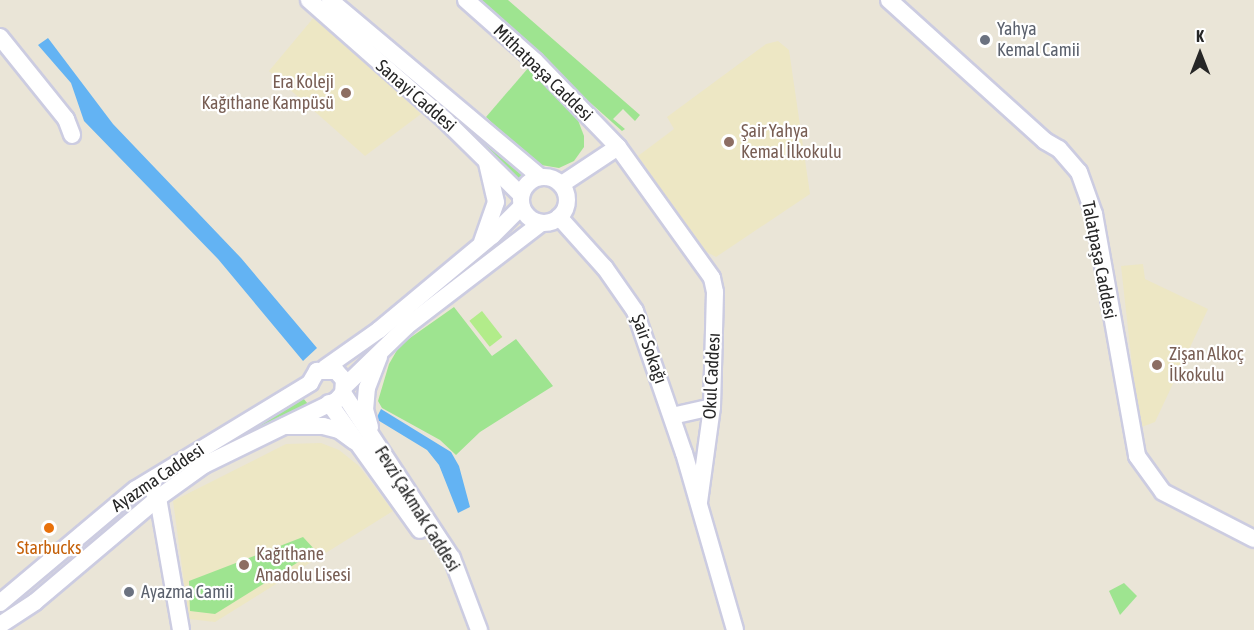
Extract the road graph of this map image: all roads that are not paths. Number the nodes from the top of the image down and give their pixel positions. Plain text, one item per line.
1 (309, 0) edge
2 (330, 0) edge
3 (466, 0) edge
4 (889, 0) edge
5 (0, 37) edge
6 (0, 54) edge
7 (618, 147) junction
8 (485, 160) junction
9 (540, 177) junction
10 (562, 184) junction
11 (521, 201) junction
12 (560, 217) junction
13 (542, 223) junction
14 (480, 246) junction
15 (381, 351) junction
16 (325, 368) junction
17 (310, 382) junction
18 (344, 390) junction
19 (328, 403) junction
20 (712, 407) junction
21 (672, 416) junction
22 (278, 426) junction
23 (369, 445) junction
24 (146, 482) junction
25 (158, 498) junction
26 (699, 502) junction
27 (90, 526) junction
28 (1254, 539) edge
29 (65, 576) junction
30 (0, 603) edge
31 (0, 625) edge
32 (181, 630) edge
33 (468, 630) edge
34 (478, 630) edge
35 (735, 630) edge

1 - 8 main road, Sanayi Caddesi
2 - 9 main road, Sanayi Caddesi
3 - 7 main road, Mithatpaşa Caddesi
4 - 28 main road, Talatpaşa Caddesi
5 - 6 main road
7 - 10 main road
7 - 20 main road, Okul Caddesı
8 - 11 main road, Sanayi Caddesi
8 - 14 main road
9 - 10 main road
9 - 11 main road
10 - 12 main road
11 - 13 main road
11 - 14 main road, Ayazma Caddesi
12 - 13 main road
12 - 21 main road, Şair Sokağı
13 - 15 main road
14 - 16 main road, Ayazma Caddesi
15 - 18 main road
15 - 23 main road
16 - 17 main road, Ayazma Caddesi
16 - 18 main road
17 - 19 main road
17 - 24 main road, Ayazma Caddesi
18 - 19 main road
18 - 23 main road, Fevzi Çakmak Caddesi
19 - 22 main road, Ayazma Caddesi
19 - 23 main road, Fevzi Çakmak Caddesi
20 - 21 main road
20 - 26 main road, Okul Caddesı
21 - 26 main road, Şair Sokağı
22 - 23 main road
22 - 25 main road, Ayazma Caddesi
23 - 33 main road, Fevzi Çakmak Caddesi
23 - 34 main road, Fevzi Çakmak Caddesi
24 - 25 main road
24 - 27 main road, Ayazma Caddesi
25 - 29 main road, Ayazma Caddesi
25 - 32 main road
26 - 35 main road, Okul Caddesı
27 - 29 main road
27 - 30 main road, Ayazma Caddesi
29 - 31 main road, Ayazma Caddesi

